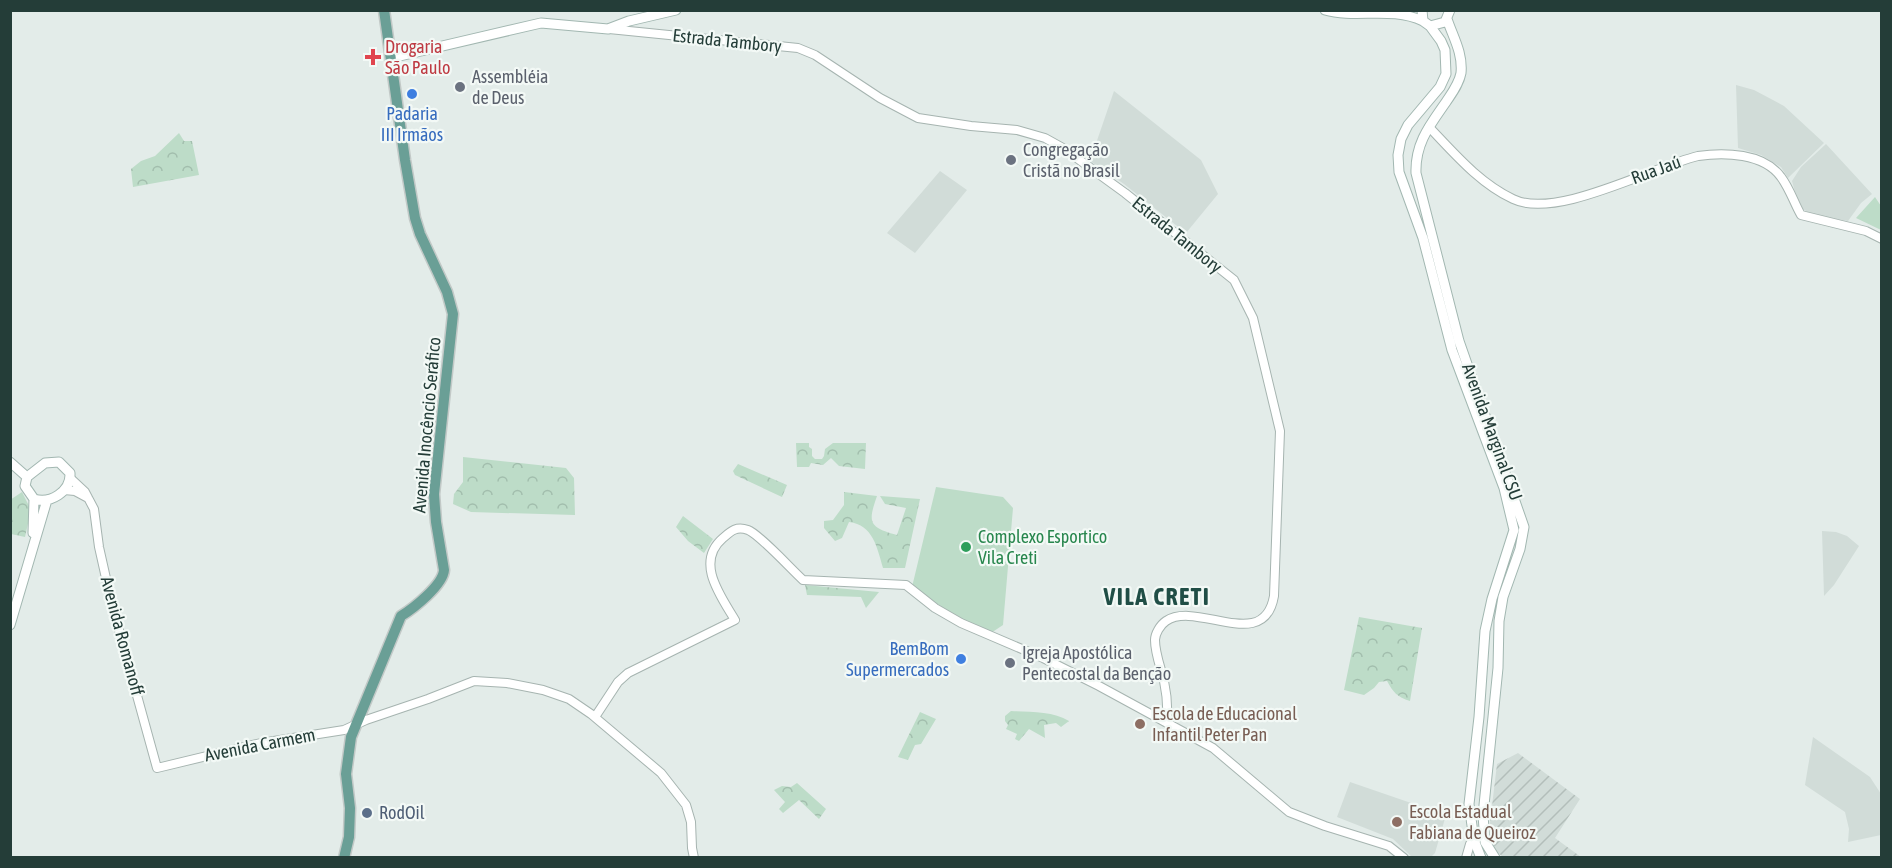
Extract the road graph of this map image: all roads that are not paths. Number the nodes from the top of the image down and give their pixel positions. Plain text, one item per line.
1 (384, 10) edge
2 (676, 10) edge
3 (1324, 10) edge
4 (1449, 15) edge
5 (1425, 19) edge
6 (635, 20) junction
7 (608, 28) junction
8 (633, 30) junction
9 (392, 58) junction
10 (1428, 128) junction
11 (1881, 239) edge
12 (10, 462) edge
13 (27, 477) junction
14 (70, 478) junction
15 (64, 490) junction
16 (88, 498) junction
17 (34, 499) junction
18 (47, 500) junction
19 (32, 547) junction
20 (10, 626) edge
21 (595, 717) junction
22 (1167, 723) junction
23 (356, 725) junction
24 (164, 766) joint
25 (1484, 833) junction
26 (1474, 840) junction
27 (344, 858) edge
28 (694, 858) edge
29 (1404, 858) edge
30 (1466, 858) edge
31 (1481, 858) edge
32 (1495, 858) edge

1 - 9 main road, Avenida Inocêncio Seráfico
2 - 6 main road
3 - 5 main road
4 - 5 main road
4 - 10 main road, Avenida Marginal CSU
5 - 26 main road, Avenida Marginal CSU
6 - 7 main road
6 - 8 main road
7 - 8 street, Estrada Tambory
7 - 9 main road, Estrada Tambory
8 - 22 street, Estrada Tambory
9 - 23 main road, Avenida Inocêncio Seráfico
10 - 11 street, Rua Jaú
10 - 25 main road, Avenida Marginal CSU
12 - 13 main road
13 - 14 main road
13 - 17 main road
14 - 15 main road
14 - 16 street
15 - 16 street
15 - 18 main road
16 - 24 street, Avenida Romanoff
17 - 18 main road
17 - 19 main road
18 - 19 main road
19 - 20 main road
21 - 22 street
21 - 23 street, Avenida Carmem
21 - 28 street, Avenida Carmem
22 - 29 street
23 - 24 street, Avenida Carmem
23 - 27 main road, Avenida Inocêncio Seráfico
25 - 26 street
25 - 32 main road, Avenida Marginal CSU
26 - 30 street
26 - 31 main road, Avenida Marginal CSU

